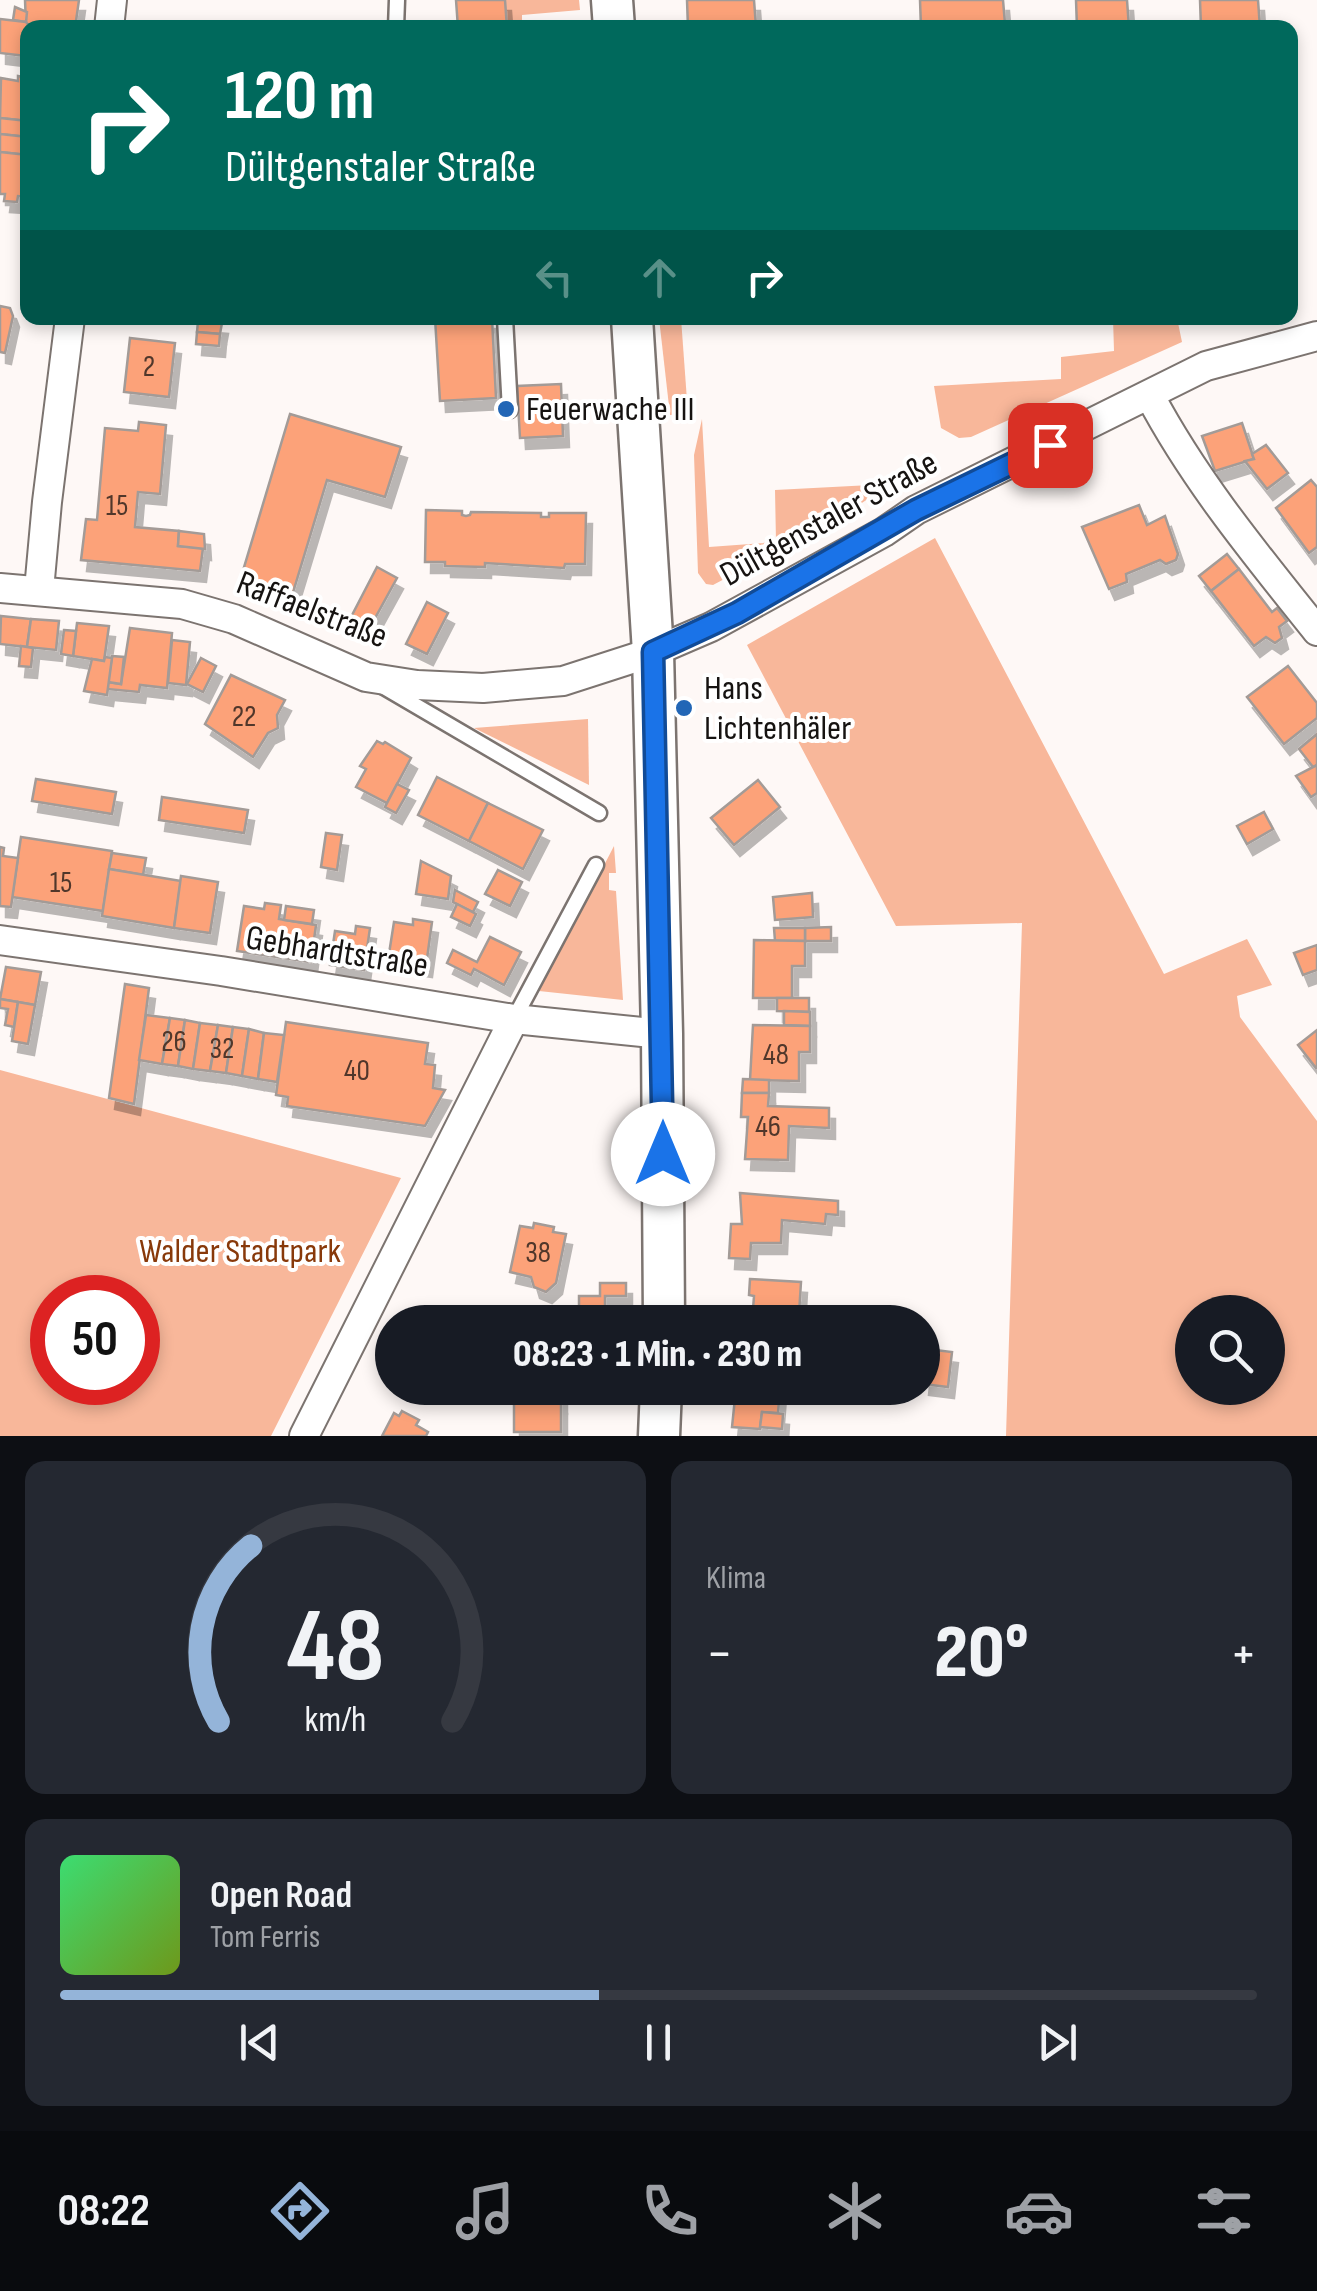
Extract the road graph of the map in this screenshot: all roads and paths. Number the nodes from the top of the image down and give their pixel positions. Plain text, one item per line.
1 (69, 325) edge
2 (505, 325) edge
3 (632, 325) edge
4 (1317, 336) edge
5 (1150, 396) junction
6 (510, 410) dead end
7 (0, 588) edge
8 (40, 590) junction
9 (1317, 632) edge
10 (653, 652) junction
11 (366, 677) junction
12 (599, 812) dead end
13 (596, 865) dead end
14 (0, 940) edge
15 (514, 1019) junction
16 (662, 1034) junction
17 (664, 1305) edge
18 (660, 1405) edge
19 (304, 1436) edge
20 (658, 1436) edge

1 - 8 street
2 - 6 lane
3 - 10 main road
4 - 5 street, Dültgenstaler Straße
5 - 9 street
5 - 10 street, Dültgenstaler Straße
7 - 8 street, Raffaelstraße
8 - 11 street, Raffaelstraße
10 - 11 street, Raffaelstraße
10 - 16 main road
11 - 12 lane
13 - 15 lane
14 - 15 street, Gebhardtstraße
15 - 16 street, Gebhardtstraße
15 - 19 street
16 - 17 main road
18 - 20 main road

